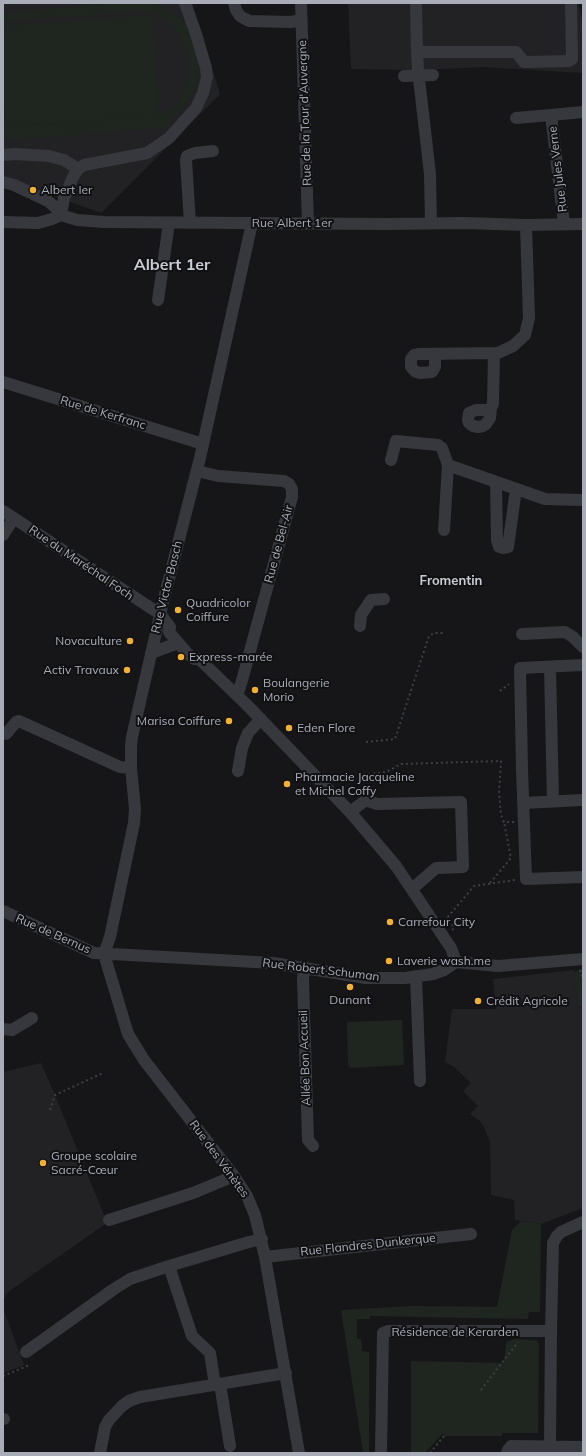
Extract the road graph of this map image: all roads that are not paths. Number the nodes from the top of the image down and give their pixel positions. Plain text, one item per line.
1 (185, 3) edge
2 (234, 3) edge
3 (301, 3) edge
4 (416, 3) edge
5 (570, 3) edge
6 (301, 20) junction
7 (417, 52) junction
8 (433, 75) dead end
9 (404, 76) dead end
10 (419, 76) junction
11 (583, 112) edge
12 (551, 115) junction
13 (516, 118) dead end
14 (213, 151) dead end
15 (3, 155) edge
16 (78, 169) junction
17 (3, 182) edge
18 (61, 215) junction
19 (3, 222) edge
20 (190, 222) junction
21 (252, 222) junction
22 (169, 223) junction
23 (308, 223) junction
24 (431, 223) junction
25 (564, 224) junction
26 (583, 224) edge
27 (526, 225) junction
28 (158, 300) dead end
29 (435, 354) dead end
30 (494, 354) junction
31 (3, 382) edge
32 (491, 408) dead end
33 (203, 444) junction
34 (391, 460) dead end
35 (448, 465) junction
36 (197, 471) junction
37 (496, 482) junction
38 (516, 489) junction
39 (583, 500) edge
40 (3, 511) edge
41 (14, 518) junction
42 (444, 530) dead end
43 (3, 534) edge
44 (384, 599) dead end
45 (160, 614) junction
46 (360, 626) dead end
47 (170, 627) junction
48 (522, 634) dead end
49 (178, 643) junction
50 (583, 647) edge
51 (151, 653) junction
52 (199, 659) junction
53 (583, 665) edge
54 (550, 667) junction
55 (237, 695) junction
56 (261, 720) junction
57 (6, 734) dead end
58 (132, 768) junction
59 (238, 771) dead end
60 (583, 800) edge
61 (553, 801) junction
62 (523, 803) junction
63 (350, 812) junction
64 (583, 877) edge
65 (412, 889) junction
66 (3, 912) edge
67 (104, 954) junction
68 (583, 959) edge
69 (456, 962) junction
70 (304, 967) junction
71 (416, 976) junction
72 (32, 1018) dead end
73 (3, 1029) edge
74 (420, 1081) dead end
75 (313, 1146) dead end
76 (234, 1176) junction
77 (109, 1220) dead end
78 (583, 1222) edge
79 (471, 1234) dead end
80 (262, 1239) junction
81 (265, 1256) junction
82 (169, 1266) junction
83 (550, 1331) junction
84 (26, 1352) road end
85 (286, 1373) junction
86 (218, 1384) junction
87 (230, 1446) dead end
88 (550, 1446) junction
89 (583, 1447) edge
90 (100, 1453) edge
91 (299, 1453) edge
92 (382, 1453) edge
93 (508, 1453) edge

1 - 16 street
2 - 6 street
3 - 6 street, Rue de la Tour d'Auvergne
4 - 7 street
5 - 7 street
6 - 23 street, Rue de la Tour d'Auvergne
7 - 10 street
8 - 10 street
9 - 10 street
10 - 24 street
11 - 12 street, Rue Jules Verne
12 - 13 street, Rue Jules Verne
12 - 25 street, Rue Jules Verne
14 - 20 street
15 - 16 street
16 - 18 street
17 - 18 street
18 - 19 street
18 - 22 street, Rue Albert 1er
20 - 21 street, Rue Albert 1er
20 - 22 street, Rue Albert 1er
21 - 23 street, Rue Albert 1er
21 - 33 street, Rue Victor Basch
22 - 28 street
23 - 24 street, Rue Albert 1er
24 - 27 street, Rue Albert 1er
25 - 26 street, Rue Albert 1er
25 - 27 street, Rue Albert 1er
27 - 30 street
29 - 30 street
30 - 32 street
31 - 33 street, Rue de Kerfranc
33 - 36 street, Rue Victor Basch
34 - 35 street
35 - 37 street
35 - 42 street
36 - 45 street, Rue Victor Basch
36 - 55 street, Rue de Bel-Air
37 - 38 street
37 - 38 street
38 - 39 street
40 - 41 street, Rue du Maréchal Foch
41 - 43 street
41 - 45 street, Rue du Maréchal Foch
44 - 46 street
45 - 47 street, Rue du Maréchal Foch
45 - 51 street, Rue Victor Basch
47 - 49 street
47 - 52 street
48 - 50 street
49 - 51 street
49 - 52 street
51 - 58 street, Rue Victor Basch
52 - 55 street
53 - 54 street
54 - 61 street
54 - 62 street
55 - 56 street
56 - 59 street
56 - 63 street
57 - 58 street
58 - 67 street, Rue Victor Basch
60 - 61 street
61 - 62 street
62 - 64 street
63 - 65 street
63 - 65 street
65 - 69 street
66 - 67 street, Rue de Bernus
67 - 70 street, Rue Robert Schuman
67 - 76 street, Rue des Vénètes
68 - 69 street
69 - 71 street, Rue Robert Schuman
70 - 71 street, Rue Robert Schuman
70 - 75 street, Allée Bon Accueil
71 - 74 street
72 - 73 street
76 - 77 street
76 - 80 street, Rue des Vénètes
78 - 83 street
79 - 81 street, Rue Flandres Dunkerque
80 - 81 street, Rue des Vénètes
80 - 82 street
81 - 85 street, Rue des Vénètes
82 - 84 street
82 - 86 street
83 - 88 street
83 - 92 street, Résidence de Kerarden
85 - 86 street
85 - 91 street, Rue des Vénètes
86 - 87 street
86 - 90 street
88 - 89 street
88 - 93 street

